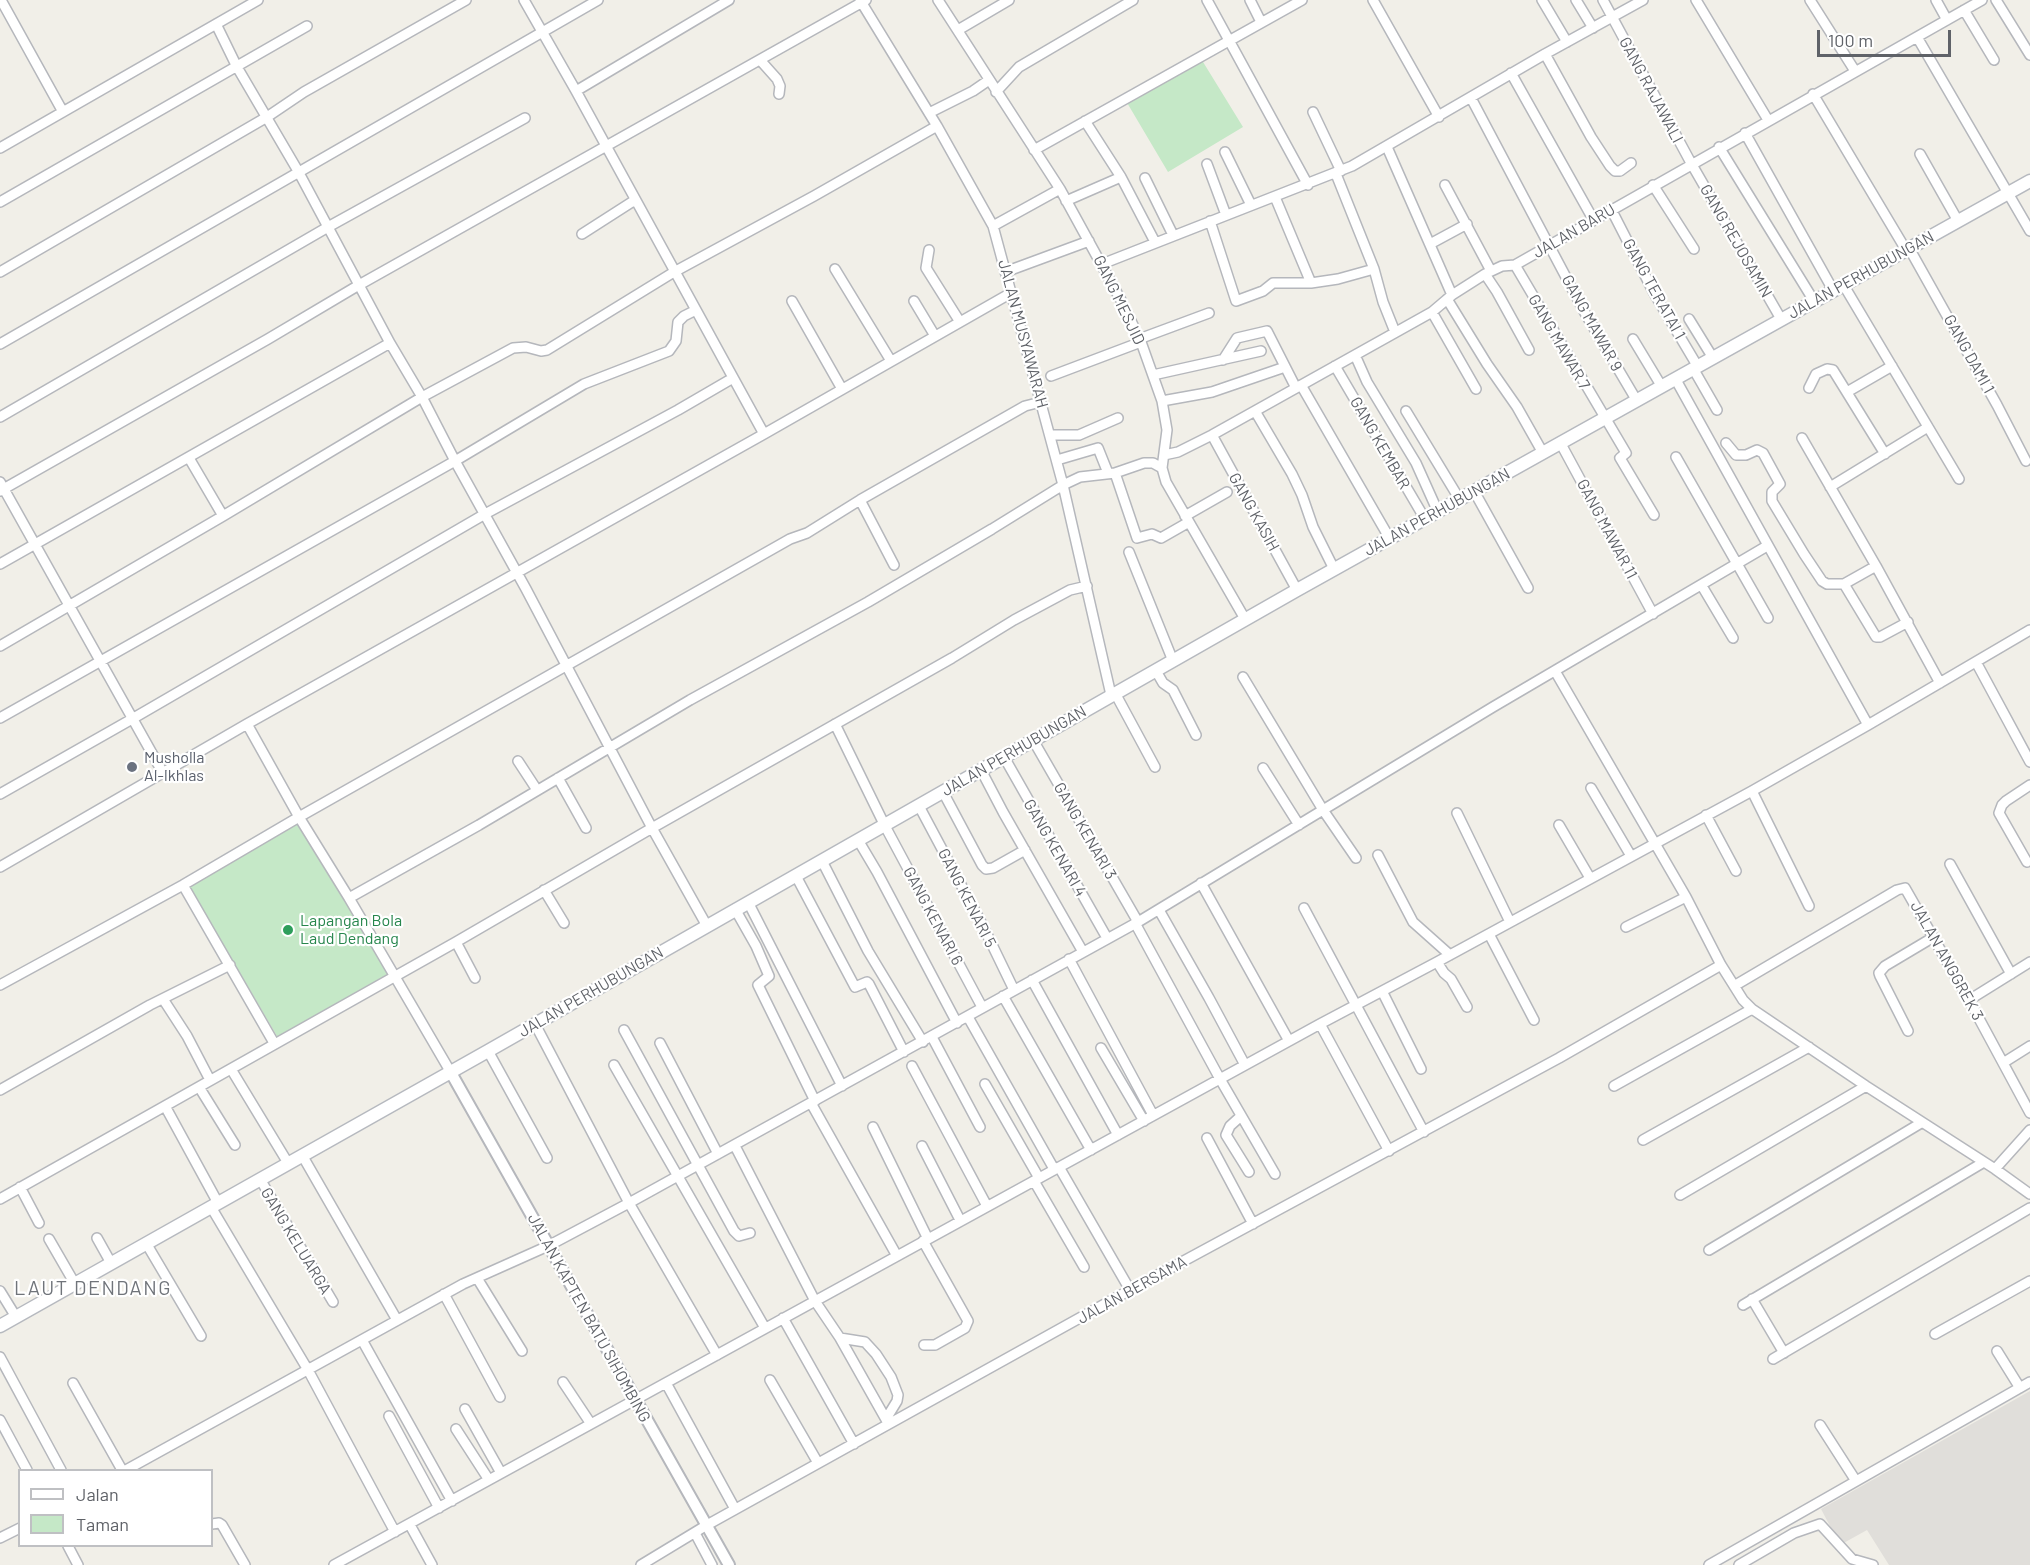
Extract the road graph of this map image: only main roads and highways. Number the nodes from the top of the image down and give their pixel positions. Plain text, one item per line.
1 (2030, 181) edge
2 (0, 1326) edge

1 - 2 main road, JALAN PERHUBUNGAN

